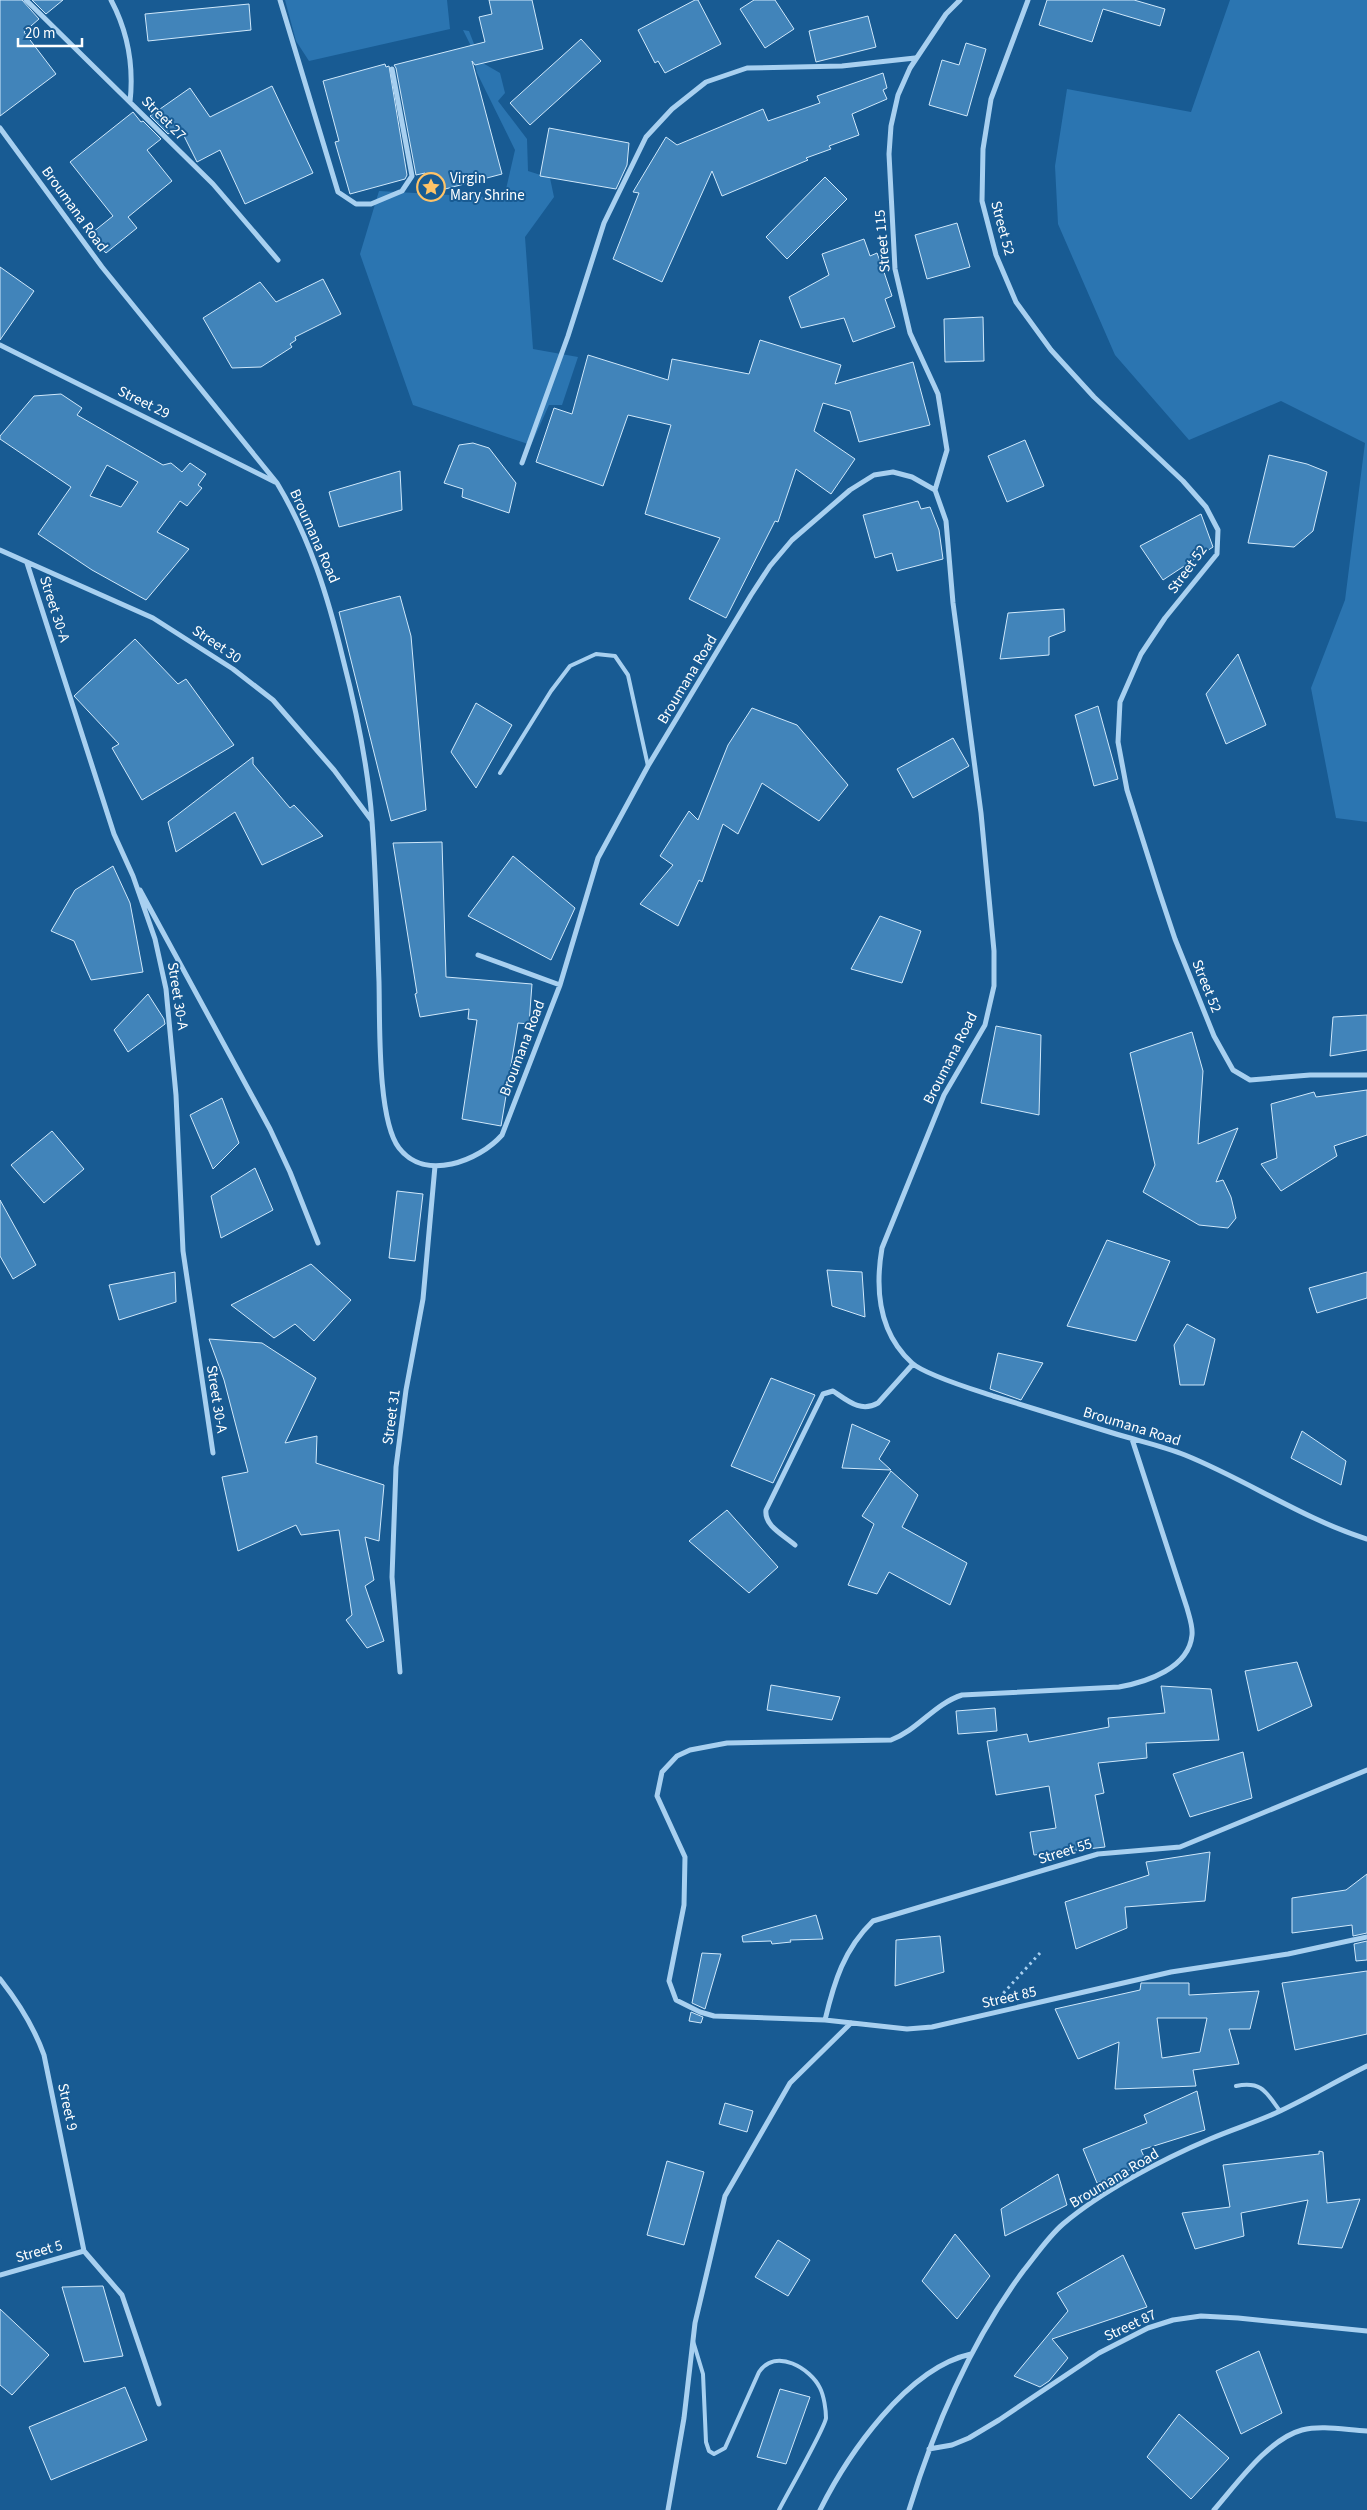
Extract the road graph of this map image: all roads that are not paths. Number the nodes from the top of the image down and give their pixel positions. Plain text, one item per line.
1 (26, 0) edge
2 (111, 0) edge
3 (280, 0) edge
4 (960, 0) edge
5 (1028, 0) edge
6 (915, 58) junction
7 (392, 69) dead end
8 (130, 102) junction
9 (0, 128) edge
10 (278, 260) dead end
11 (0, 345) edge
12 (522, 463) dead end
13 (277, 483) junction
14 (935, 490) junction
15 (0, 550) edge
16 (27, 563) junction
17 (648, 766) junction
18 (500, 773) dead end
19 (372, 821) junction
20 (133, 876) junction
21 (478, 954) dead end
22 (560, 985) junction
23 (1367, 1075) edge
24 (435, 1166) junction
25 (318, 1243) dead end
26 (913, 1364) junction
27 (1132, 1439) junction
28 (213, 1453) dead end
29 (1367, 1540) edge
30 (795, 1545) dead end
31 (400, 1672) dead end
32 (1367, 1770) edge
33 (1367, 1937) edge
34 (0, 1979) edge
35 (825, 2020) junction
36 (851, 2023) junction
37 (1367, 2066) edge
38 (1236, 2086) dead end
39 (1280, 2111) junction
40 (84, 2251) junction
41 (0, 2275) edge
42 (695, 2323) junction
43 (1367, 2331) edge
44 (971, 2354) junction
45 (159, 2404) dead end
46 (1367, 2431) edge
47 (929, 2449) junction
48 (668, 2510) edge
49 (779, 2510) edge
50 (820, 2510) edge
51 (909, 2510) edge
52 (1214, 2510) edge

1 - 8 street, Street 27
2 - 8 street
3 - 7 street
4 - 6 street, Street 115
5 - 23 street, Street 52
6 - 12 street
6 - 14 street, Street 115
8 - 10 street, Street 27
9 - 13 street, Broumana Road
11 - 13 street, Street 29
13 - 19 street, Broumana Road
14 - 17 street, Broumana Road
14 - 26 street, Broumana Road
15 - 16 street, Street 30
16 - 19 street, Street 30
16 - 20 street, Street 30-A
17 - 18 lane
17 - 22 street, Broumana Road
19 - 24 street, Broumana Road
20 - 25 street
20 - 28 street, Street 30-A
21 - 22 street
22 - 24 street, Broumana Road
24 - 31 street, Street 31
26 - 27 street, Broumana Road
26 - 30 street
27 - 29 street, Broumana Road
27 - 35 street, Street 85
32 - 35 street, Street 55
33 - 36 street, Street 85
34 - 40 street, Street 9
35 - 36 street, Street 85
36 - 42 street
37 - 39 street, Broumana Road
38 - 39 lane
39 - 44 street, Broumana Road
40 - 41 street, Street 5
40 - 45 street
42 - 48 street
42 - 49 lane
43 - 47 street, Street 87
44 - 47 street, Broumana Road
44 - 50 street
46 - 52 street
47 - 51 street, Broumana Road

